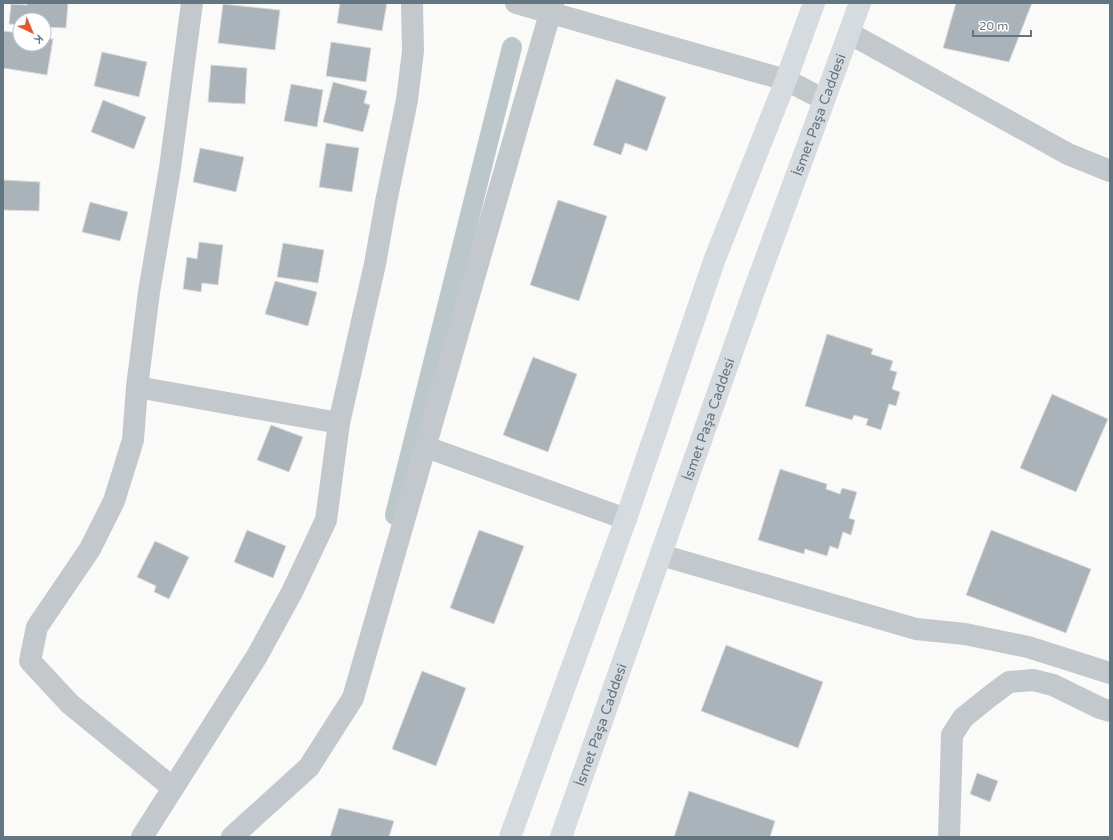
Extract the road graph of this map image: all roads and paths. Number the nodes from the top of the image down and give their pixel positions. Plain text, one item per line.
1 (192, 3) edge
2 (412, 3) edge
3 (516, 3) edge
4 (814, 3) edge
5 (860, 3) edge
6 (552, 9) edge
7 (849, 33) junction
8 (786, 80) junction
9 (824, 99) junction
10 (1110, 171) edge
11 (137, 387) junction
12 (339, 423) junction
13 (426, 447) junction
14 (626, 519) junction
15 (661, 555) junction
16 (1110, 673) edge
17 (1110, 712) edge
18 (173, 788) junction
19 (142, 837) edge
20 (232, 837) edge
21 (510, 837) edge
22 (561, 837) edge
23 (949, 837) edge

1 - 11 street
2 - 12 street
3 - 6 street
4 - 8 main road
5 - 7 main road, İsmet Paşa Caddesi
6 - 8 street
6 - 13 street
7 - 9 main road, İsmet Paşa Caddesi
7 - 10 street
8 - 9 street
8 - 14 main road
9 - 15 main road, İsmet Paşa Caddesi
11 - 12 street
11 - 18 street
12 - 18 street
13 - 14 street
13 - 20 street
14 - 21 main road
15 - 16 street
15 - 22 main road, İsmet Paşa Caddesi
17 - 23 street
18 - 19 street

